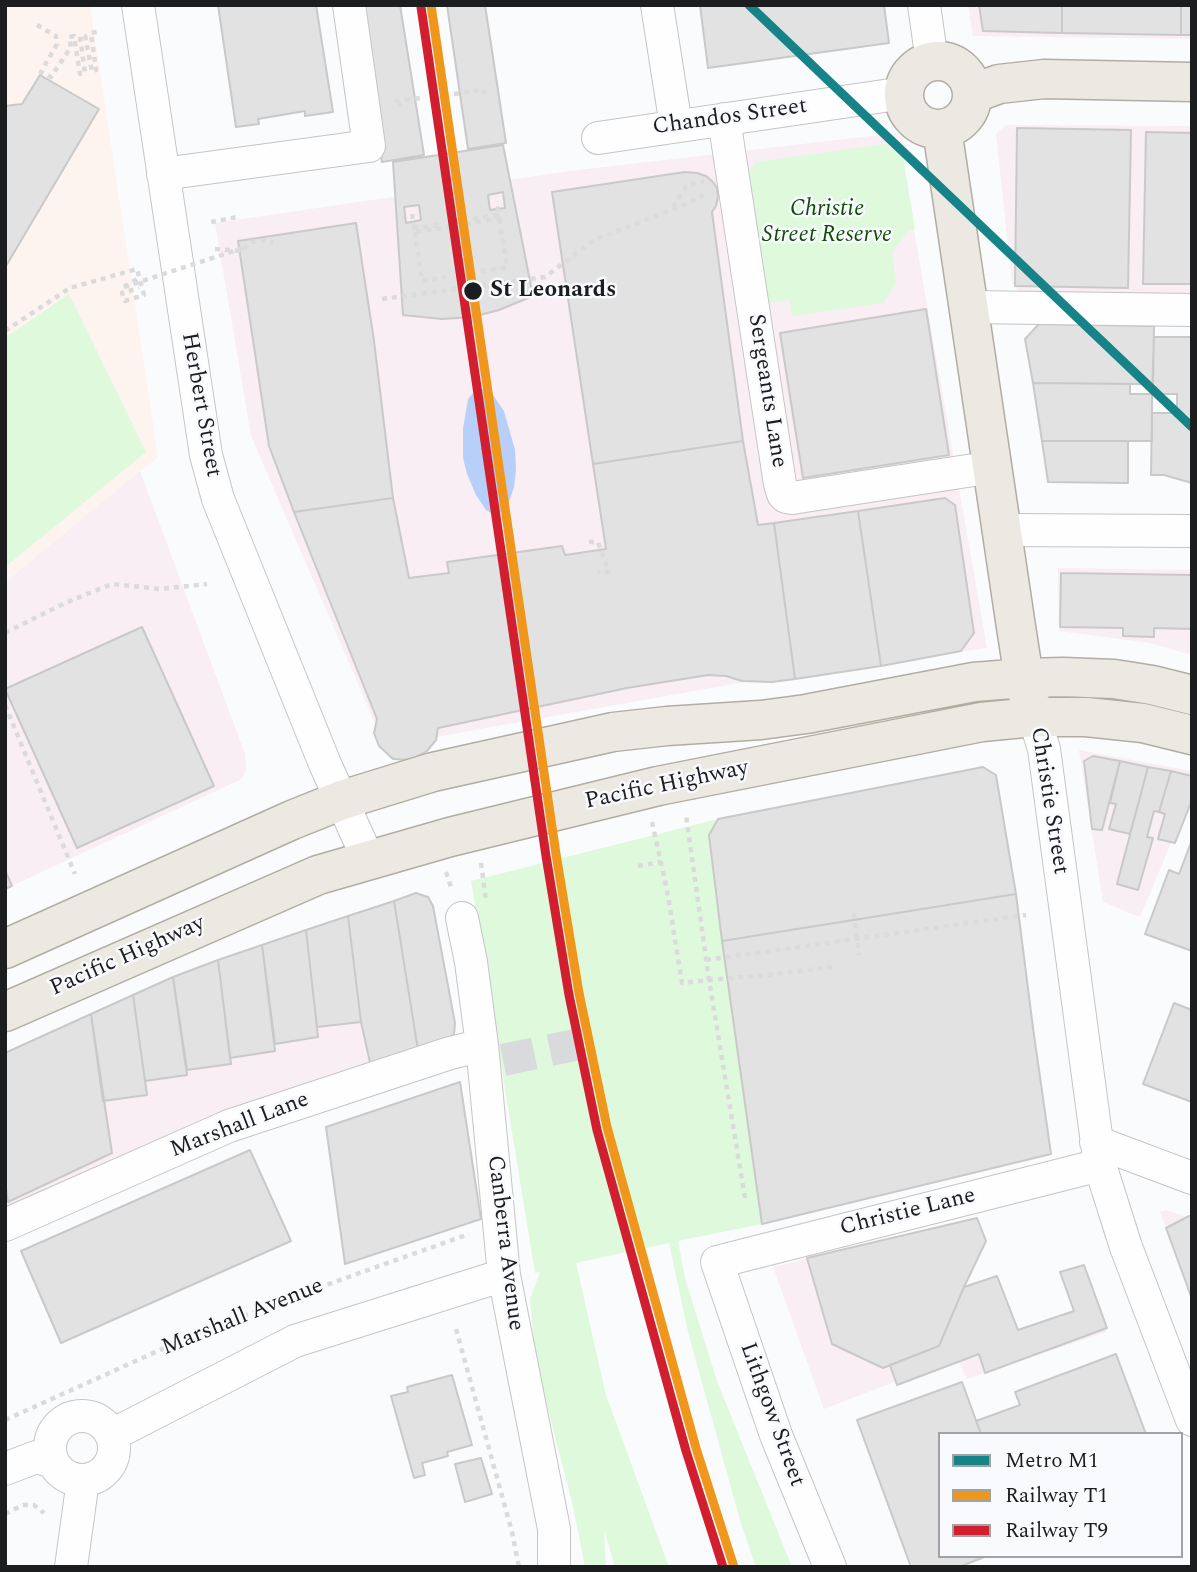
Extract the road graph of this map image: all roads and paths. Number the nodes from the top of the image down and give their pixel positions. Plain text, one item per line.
1 (138, 5) edge
2 (349, 5) edge
3 (657, 5) edge
4 (924, 5) edge
5 (37, 25) dead end
6 (101, 31) dead end
7 (932, 61) junction
8 (1192, 82) edge
9 (904, 93) junction
10 (454, 94) dead end
11 (972, 94) junction
12 (481, 95) dead end
13 (421, 98) dead end
14 (400, 107) dead end
15 (724, 118) junction
16 (676, 126) junction
17 (943, 129) junction
18 (598, 138) dead end
19 (163, 174) junction
20 (687, 185) dead end
21 (451, 189) dead end
22 (691, 202) dead end
23 (671, 209) junction
24 (237, 218) dead end
25 (499, 218) junction
26 (473, 219) dead end
27 (211, 222) dead end
28 (439, 225) dead end
29 (457, 226) junction
30 (415, 232) junction
31 (272, 243) dead end
32 (246, 247) dead end
33 (215, 249) dead end
34 (481, 271) dead end
35 (446, 277) dead end
36 (139, 280) junction
37 (124, 287) dead end
38 (139, 288) dead end
39 (466, 288) junction
40 (382, 299) dead end
41 (970, 307) junction
42 (1192, 310) edge
43 (472, 323) dead end
44 (5, 331) edge
45 (993, 467) junction
46 (1003, 530) junction
47 (1192, 531) edge
48 (589, 542) dead end
49 (598, 572) dead end
50 (207, 584) dead end
51 (5, 633) edge
52 (1024, 678) junction
53 (1192, 695) edge
54 (5, 705) edge
55 (1034, 717) junction
56 (1192, 735) edge
57 (342, 800) junction
58 (686, 814) dead end
59 (652, 821) dead end
60 (369, 861) junction
61 (661, 862) junction
62 (638, 866) dead end
63 (75, 874) dead end
64 (854, 913) dead end
65 (1026, 915) dead end
66 (462, 918) dead end
67 (5, 949) edge
68 (859, 955) dead end
69 (706, 960) junction
70 (832, 967) dead end
71 (709, 980) junction
72 (5, 1012) edge
73 (490, 1056) junction
74 (1098, 1154) junction
75 (1192, 1178) edge
76 (745, 1198) dead end
77 (5, 1225) edge
78 (474, 1232) dead end
79 (717, 1262) joint
80 (504, 1275) junction
81 (456, 1329) dead end
82 (5, 1420) edge
83 (1192, 1420) edge
84 (112, 1435) junction
85 (53, 1462) junction
86 (5, 1469) edge
87 (83, 1480) junction
88 (44, 1513) dead end
89 (5, 1514) edge
90 (71, 1567) edge
91 (519, 1567) edge
92 (554, 1567) edge
93 (830, 1567) edge

1 - 19 street, Herbert Street
2 - 19 street
3 - 16 street
4 - 7 street
5 - 6 path
7 - 9 main road
7 - 11 main road
8 - 11 main road
9 - 15 street, Chandos Street
9 - 17 main road
10 - 12 path
11 - 17 main road
13 - 14 path
15 - 16 street, Chandos Street
15 - 45 street, Sergeants Lane
16 - 18 street, Chandos Street
17 - 41 main road, Christie Street
19 - 57 street, Herbert Street
20 - 23 path
21 - 29 path
22 - 23 path
23 - 39 path
24 - 27 path
25 - 26 path
25 - 29 path
25 - 34 path
28 - 30 path
29 - 30 path
29 - 39 path
30 - 35 path
31 - 33 path
32 - 36 path, bridge
36 - 37 path, bridge
36 - 38 path
36 - 44 path
39 - 40 path
39 - 43 path
41 - 42 street
41 - 45 main road, Christie Street
45 - 46 main road, Christie Street
46 - 47 street
46 - 52 main road, Christie Street
48 - 49 path
50 - 51 path
52 - 53 main road
52 - 55 main road, Christie Street
52 - 57 main road
54 - 63 path
55 - 56 main road, Pacific Highway
55 - 60 main road, Pacific Highway
55 - 74 street, Christie Street
57 - 60 street, Herbert Street
57 - 67 main road
58 - 69 path
59 - 61 path
60 - 72 main road, Pacific Highway
61 - 62 path
61 - 71 path
64 - 68 path
65 - 69 path
66 - 73 street, Canberra Avenue
69 - 71 path
70 - 71 path
71 - 76 path
73 - 77 street, Marshall Lane
73 - 80 street, Canberra Avenue
74 - 75 street
74 - 79 street, Christie Lane
74 - 83 street, Christie Street
78 - 82 path, Marshall Avenue
79 - 93 street, Lithgow Street
80 - 84 street, Marshall Avenue
80 - 92 street, Canberra Avenue
81 - 91 path
84 - 85 street
84 - 87 street
85 - 86 street
85 - 87 street
87 - 90 street
88 - 89 path

